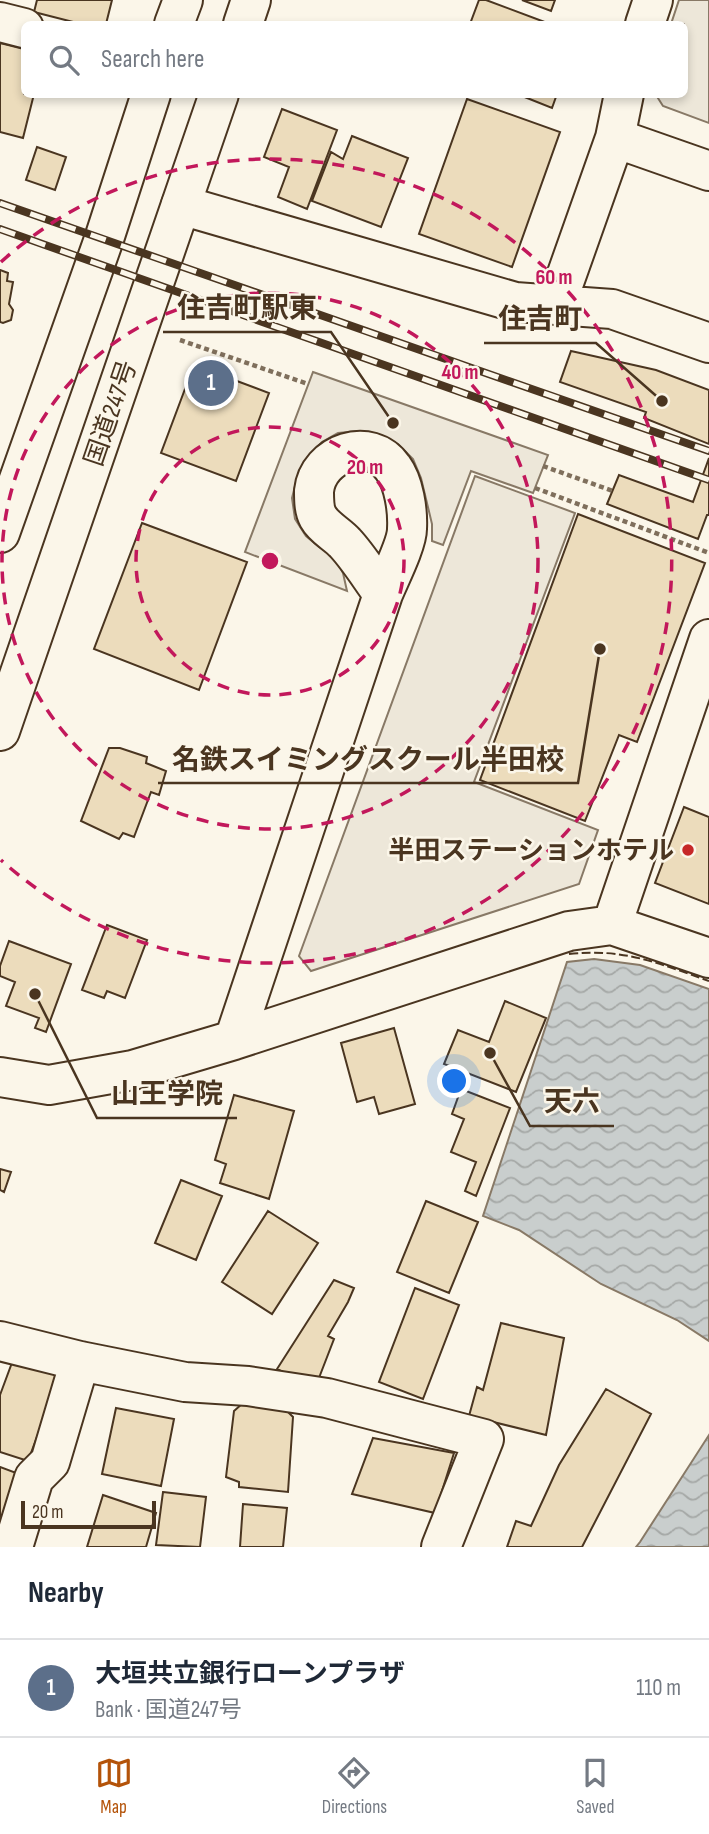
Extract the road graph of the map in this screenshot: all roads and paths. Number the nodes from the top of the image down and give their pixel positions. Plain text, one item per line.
1 (183, 0) edge
2 (251, 0) edge
3 (653, 0) edge
4 (175, 21) edge
5 (244, 21) edge
6 (646, 21) edge
7 (0, 22) edge
8 (21, 27) edge
9 (150, 98) edge
10 (218, 98) edge
11 (623, 98) edge
12 (615, 138) junction
13 (709, 171) edge
14 (181, 205) junction
15 (556, 306) junction
16 (176, 339) dead end
17 (709, 343) edge
18 (308, 384) dead end
19 (543, 466) dead end
20 (535, 488) dead end
21 (613, 491) dead end
22 (0, 533) edge
23 (709, 553) edge
24 (383, 594) dead end
25 (709, 639) edge
26 (0, 731) edge
27 (612, 925) junction
28 (709, 958) edge
29 (234, 1040) junction
30 (0, 1077) edge
31 (0, 1341) edge
32 (80, 1361) junction
33 (13, 1547) edge
34 (441, 1547) edge

1 - 4 main road
2 - 5 main road
3 - 6 main road
7 - 8 main road
9 - 22 main road
10 - 14 main road, 国道247号
11 - 12 main road
12 - 13 main road
12 - 15 main road
14 - 15 main road
14 - 26 main road, 国道247号
15 - 17 main road
16 - 18 path
19 - 21 path
20 - 23 path
24 - 29 main road
25 - 27 main road
27 - 28 main road
27 - 29 main road
29 - 30 main road
31 - 32 main road
32 - 33 main road
32 - 34 main road

